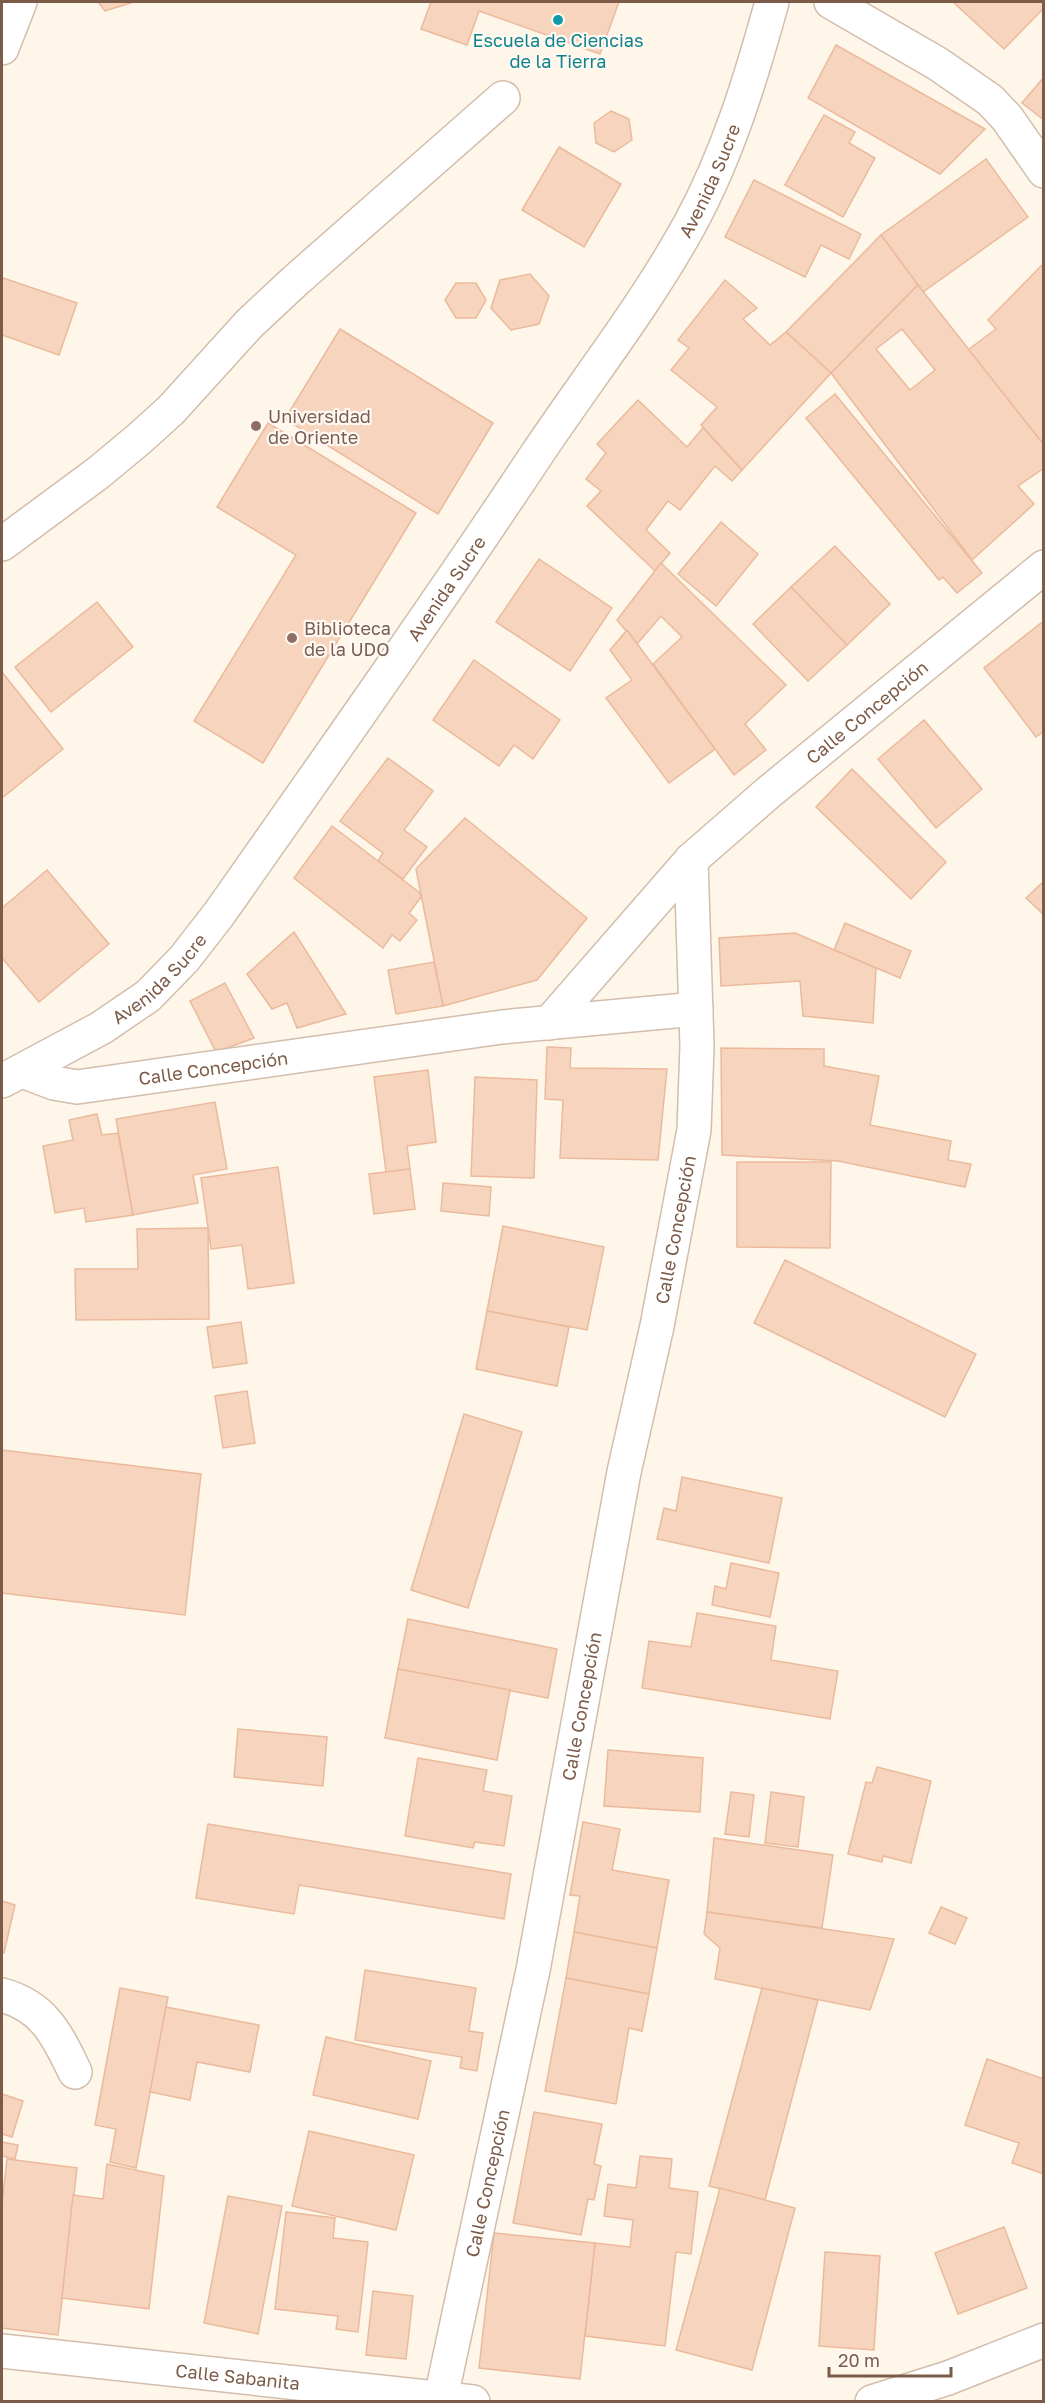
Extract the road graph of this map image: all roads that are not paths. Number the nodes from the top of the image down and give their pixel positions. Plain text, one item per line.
1 (20, 2) edge
2 (772, 2) edge
3 (831, 2) edge
4 (2, 48) edge
5 (503, 98) dead end
6 (1044, 171) edge
7 (2, 544) edge
8 (1044, 567) edge
9 (690, 860) junction
10 (696, 1009) junction
11 (549, 1023) junction
12 (12, 1076) edge
13 (2, 1995) edge
14 (75, 2072) dead end
15 (1044, 2340) edge
16 (2, 2351) edge
17 (440, 2400) edge
18 (473, 2402) edge
19 (872, 2402) edge

1 - 4 street
2 - 12 street, Avenida Sucre
3 - 6 street
5 - 7 street
8 - 9 street, Calle Concepción
9 - 10 street, Calle Concepción
9 - 11 street, Calle Concepción
10 - 11 street, Calle Concepción
10 - 17 street, Calle Concepción
11 - 12 street, Calle Concepción
13 - 14 street
15 - 19 street
16 - 17 street, Calle Sabanita
17 - 18 street, Calle Sabanita

